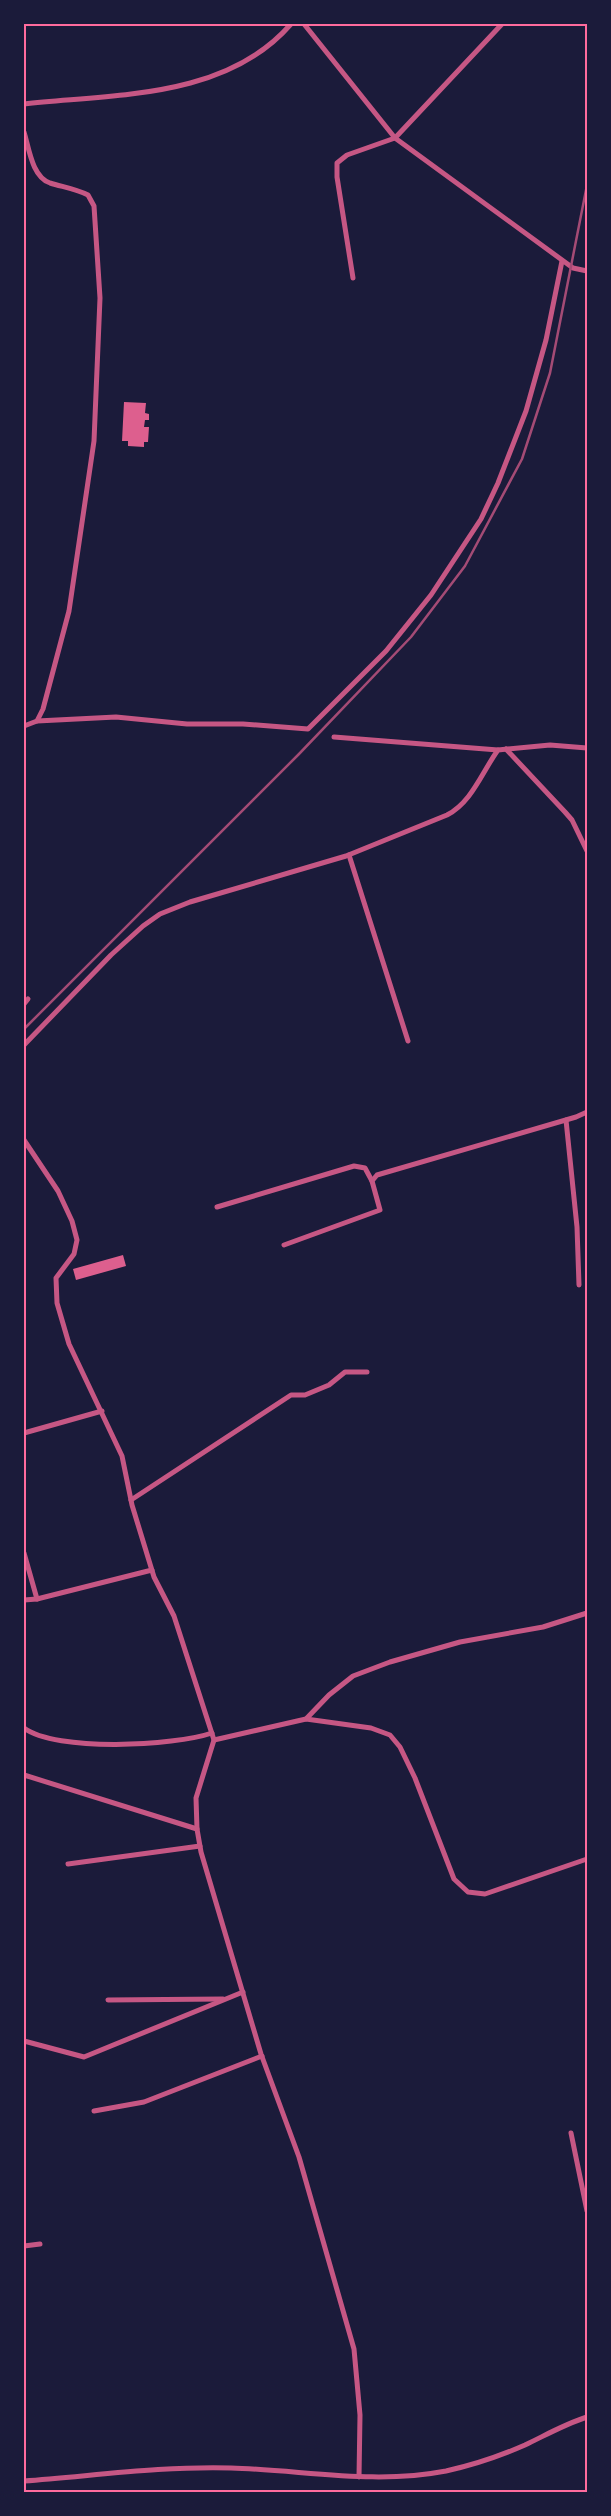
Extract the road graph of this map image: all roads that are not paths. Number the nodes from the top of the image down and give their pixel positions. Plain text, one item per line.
1 (291, 24) edge
2 (304, 24) edge
3 (502, 24) edge
4 (24, 104) edge
5 (24, 132) edge
6 (395, 138) junction
7 (562, 261) junction
8 (587, 271) edge
9 (353, 278) dead end
10 (38, 721) junction
11 (24, 726) edge
12 (334, 737) dead end
13 (587, 748) edge
14 (506, 749) junction
15 (498, 750) junction
16 (587, 850) edge
17 (349, 855) junction
18 (28, 999) dead end
19 (24, 1004) edge
20 (408, 1041) dead end
21 (24, 1045) edge
22 (587, 1112) edge
23 (566, 1120) junction
24 (24, 1140) edge
25 (372, 1181) junction
26 (218, 1206) dead end
27 (284, 1245) dead end
28 (579, 1285) dead end
29 (367, 1372) dead end
30 (102, 1411) junction
31 (24, 1433) edge
32 (131, 1500) junction
33 (24, 1553) edge
34 (152, 1570) junction
35 (24, 1600) edge
36 (37, 1600) junction
37 (587, 1612) edge
38 (306, 1719) junction
39 (24, 1728) edge
40 (212, 1733) junction
41 (214, 1740) junction
42 (24, 1775) edge
43 (197, 1829) junction
44 (200, 1846) junction
45 (587, 1859) edge
46 (68, 1864) dead end
47 (243, 1992) junction
48 (226, 1999) junction
49 (108, 2000) dead end
50 (24, 2041) edge
51 (262, 2056) junction
52 (94, 2110) dead end
53 (571, 2133) dead end
54 (587, 2211) edge
55 (40, 2244) dead end
56 (24, 2246) edge
57 (587, 2417) edge
58 (359, 2478) junction
59 (24, 2481) edge

1 - 4 street
2 - 6 street
3 - 6 street
5 - 10 street
6 - 7 street
6 - 9 street
7 - 8 street
7 - 10 street
10 - 11 street
12 - 15 street
13 - 14 street
14 - 15 street
14 - 16 street
15 - 17 street
17 - 20 street
17 - 21 street
18 - 19 street
22 - 23 street
23 - 25 street
23 - 28 street
24 - 30 street
25 - 26 street
25 - 27 street
29 - 32 street
30 - 31 street
30 - 32 street
32 - 34 street
33 - 36 street
34 - 36 street
34 - 40 street
35 - 36 street
37 - 38 street
38 - 41 street
38 - 45 street
39 - 40 street
40 - 41 street
41 - 43 street
42 - 43 street
43 - 44 street
44 - 46 street
44 - 47 street
47 - 48 street
47 - 51 street
48 - 49 street
48 - 50 street
51 - 52 street
51 - 58 street
53 - 54 street
55 - 56 street
57 - 58 street
58 - 59 street

